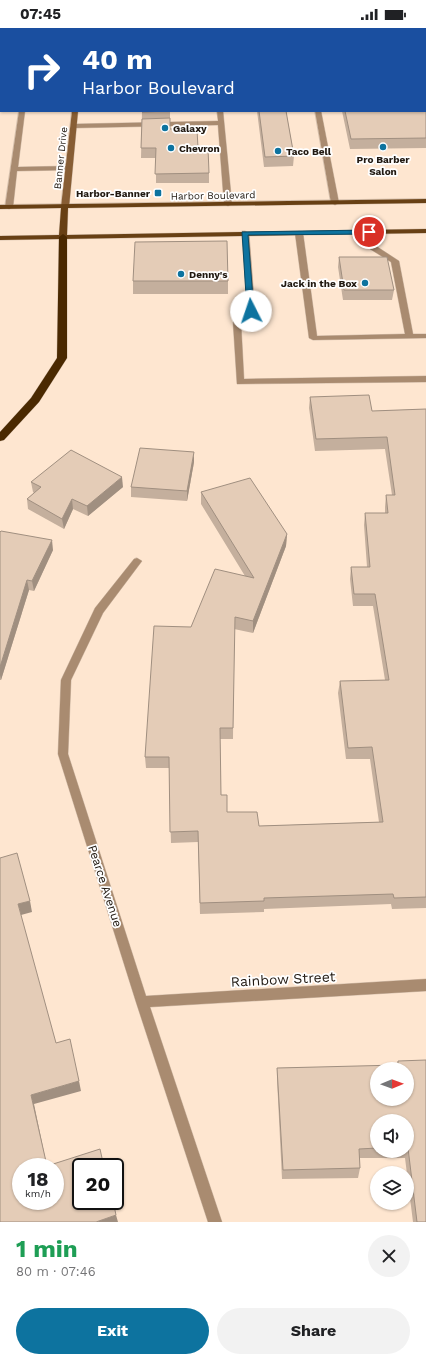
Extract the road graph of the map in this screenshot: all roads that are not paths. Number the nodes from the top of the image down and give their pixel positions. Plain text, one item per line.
1 (22, 112) edge
2 (75, 112) edge
3 (220, 112) edge
4 (318, 112) edge
5 (221, 123) junction
6 (74, 126) junction
7 (69, 168) junction
8 (14, 169) junction
9 (426, 201) edge
10 (335, 203) junction
11 (228, 204) junction
12 (0, 207) edge
13 (9, 207) junction
14 (66, 207) junction
15 (426, 231) edge
16 (369, 232) junction
17 (245, 233) junction
18 (299, 233) junction
19 (63, 236) junction
20 (0, 238) edge
21 (409, 336) junction
22 (426, 336) edge
23 (426, 379) edge
24 (0, 438) edge
25 (137, 560) dead end
26 (426, 985) edge
27 (142, 1002) junction
28 (215, 1222) edge

1 - 8 street
2 - 6 street, Banner Drive
3 - 5 street
4 - 10 street
5 - 6 street
5 - 11 street
6 - 7 street, Banner Drive
7 - 8 street
7 - 14 street, Banner Drive
8 - 13 street
9 - 10 main road, Harbor Boulevard
10 - 11 main road, Harbor Boulevard
11 - 14 main road, Harbor Boulevard
12 - 13 main road, Harbor Boulevard
13 - 14 main road, Harbor Boulevard
14 - 19 main road
15 - 16 main road
16 - 18 main road
16 - 21 street
17 - 18 main road
17 - 19 main road
17 - 23 street
18 - 21 street
19 - 20 main road
19 - 24 highway
21 - 22 street
25 - 27 street, Pearce Avenue
26 - 27 street, Rainbow Street
27 - 28 street, Pearce Avenue

